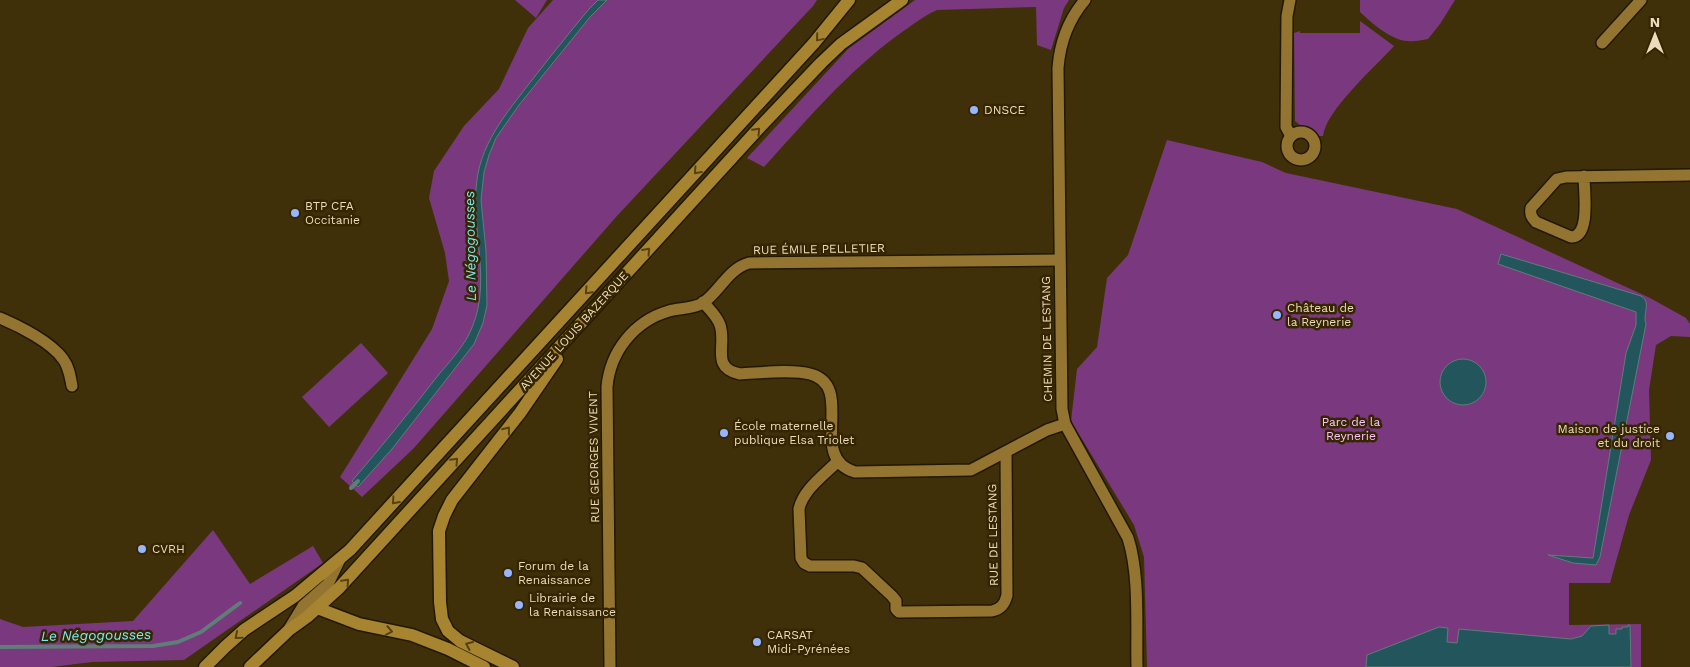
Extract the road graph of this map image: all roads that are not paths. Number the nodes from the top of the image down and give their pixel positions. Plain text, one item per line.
1 (849, 0) edge
2 (902, 0) edge
3 (1085, 0) edge
4 (1290, 0) edge
5 (1641, 0) edge
6 (1602, 43) dead end
7 (1291, 136) dead end
8 (1690, 175) edge
9 (1584, 176) junction
10 (1059, 260) junction
11 (704, 302) junction
12 (0, 318) edge
13 (581, 324) junction
14 (72, 386) dead end
15 (1065, 424) junction
16 (1006, 452) junction
17 (837, 462) junction
18 (340, 559) junction
19 (317, 608) junction
20 (289, 630) junction
21 (206, 667) edge
22 (250, 667) edge
23 (484, 667) edge
24 (513, 667) edge
25 (610, 667) edge
26 (1137, 667) edge

1 -> 18 main road, AVENUE LOUIS BAZERQUE
13 -> 2 main road, AVENUE LOUIS BAZERQUE
3 - 10 street, CHEMIN DE LESTANG
4 - 7 street
5 - 6 street
8 - 9 street
9 - 9 street
10 - 11 street, RUE ÉMILE PELLETIER
10 - 15 street, CHEMIN DE LESTANG
11 - 17 street
11 - 25 street, RUE GEORGES VIVENT
12 - 14 street
19 -> 13 main road, AVENUE LOUIS BAZERQUE
24 -> 13 main road
15 - 16 street
15 - 26 street, CHEMIN DE LESTANG
16 - 17 street
16 - 17 street, RUE DE LESTANG
18 - 20 street
18 -> 21 main road, AVENUE LOUIS BAZERQUE
19 - 20 main road, AVENUE LOUIS BAZERQUE
19 -> 23 main road
20 - 22 main road, AVENUE LOUIS BAZERQUE

